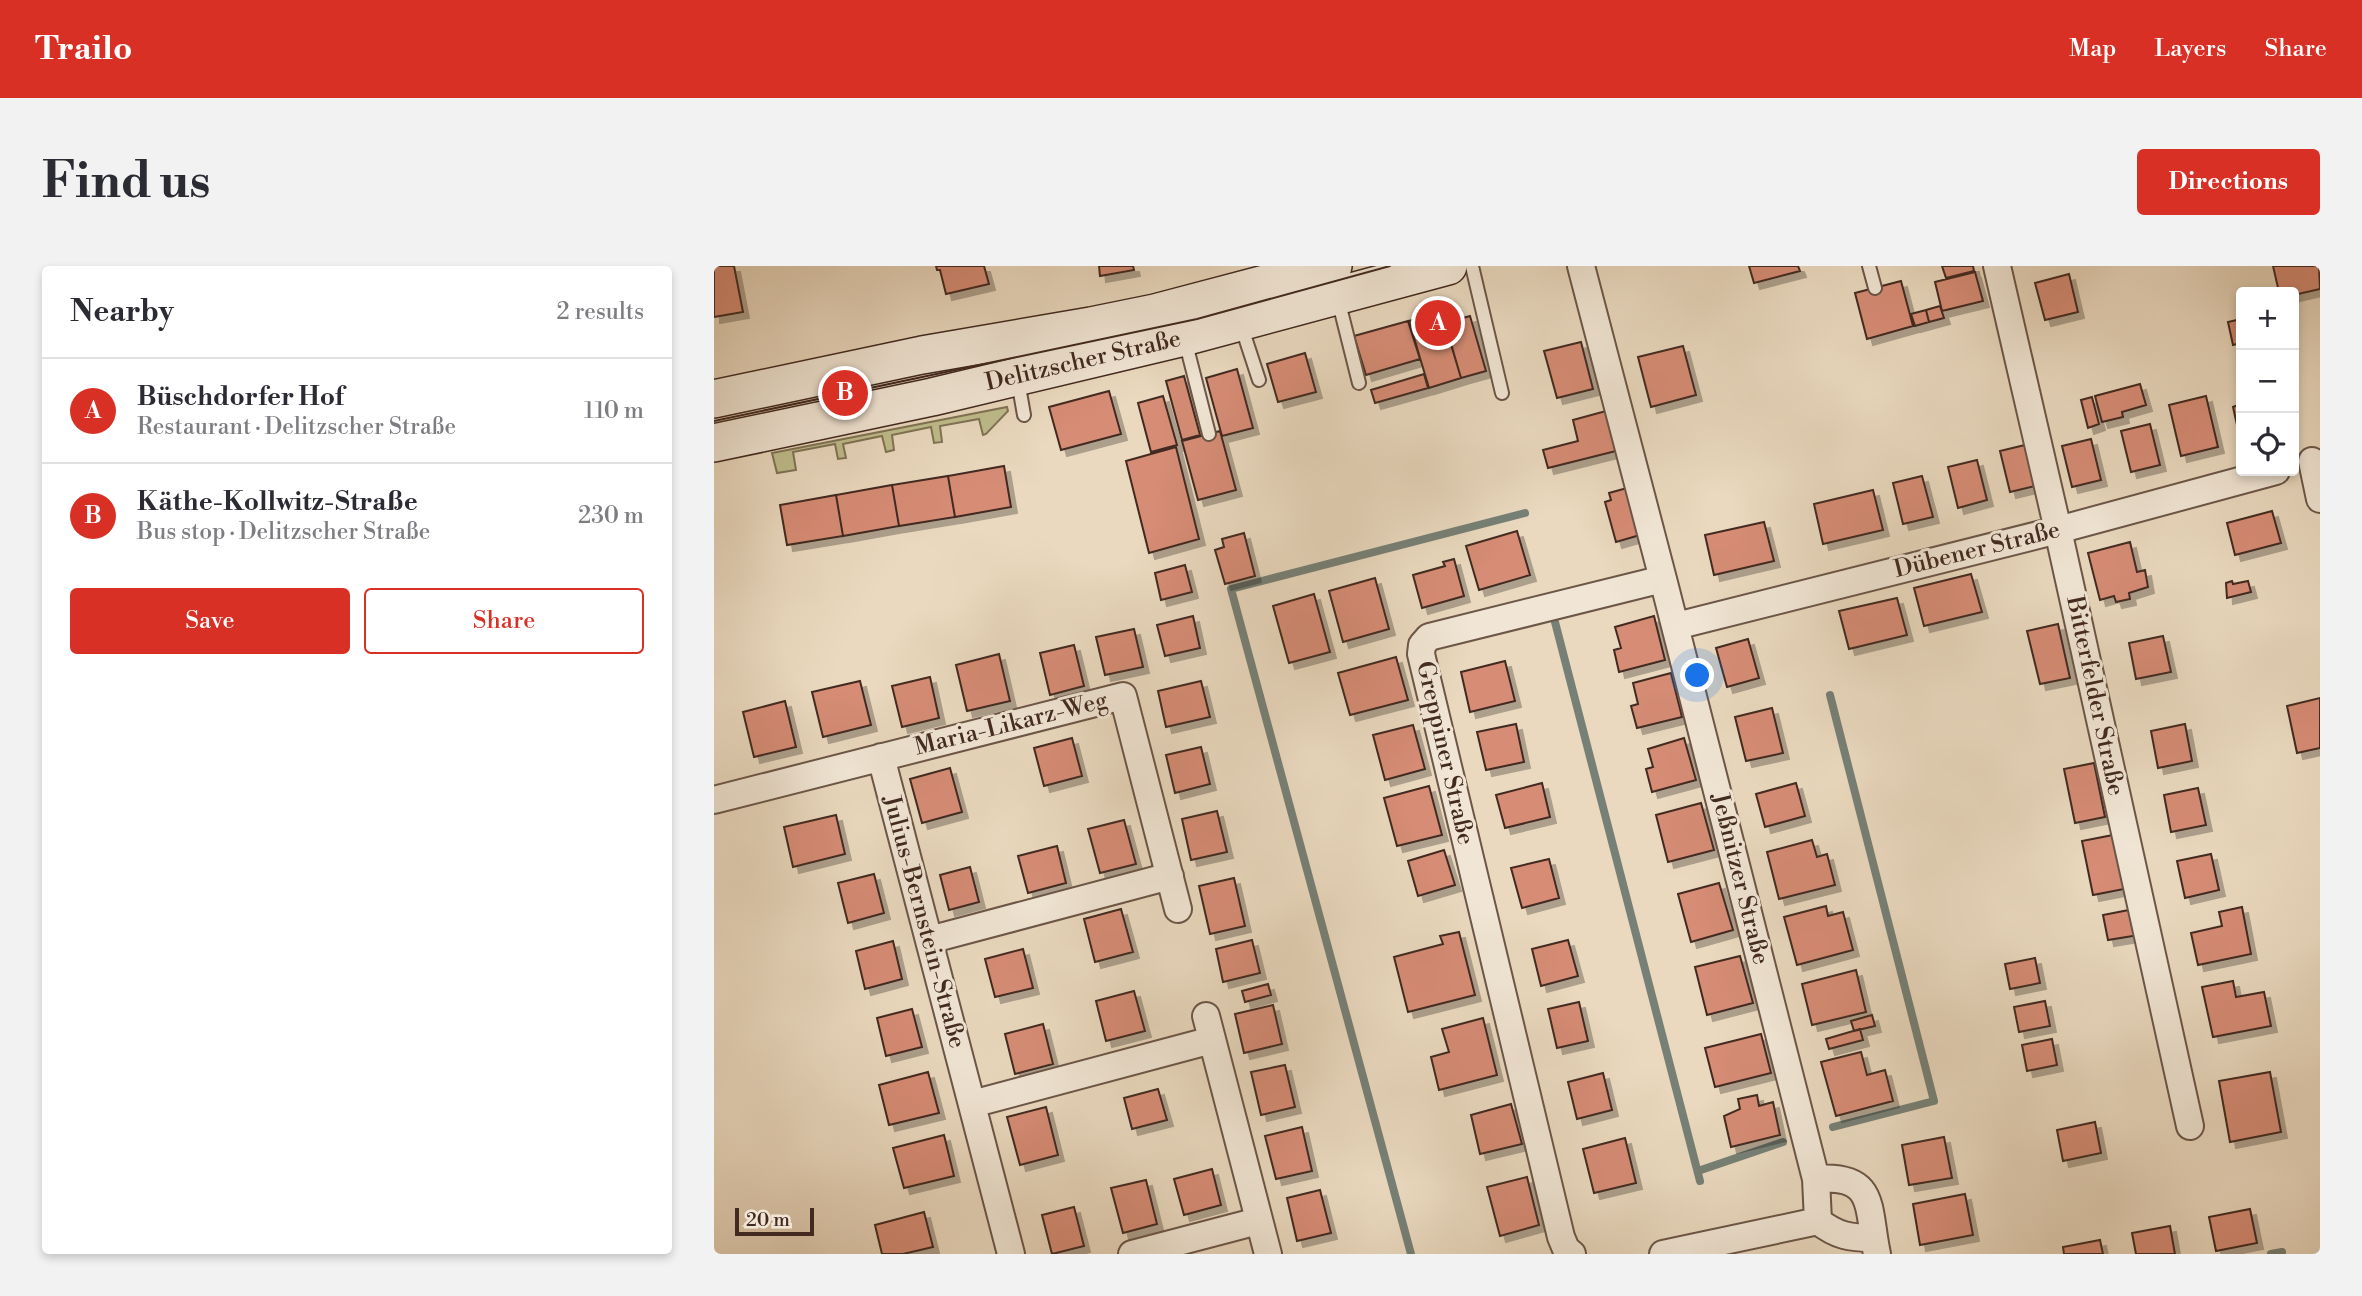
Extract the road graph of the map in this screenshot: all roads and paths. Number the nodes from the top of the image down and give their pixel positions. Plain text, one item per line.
1 (1448, 266) edge
2 (1472, 266) edge
3 (1581, 266) edge
4 (1869, 266) edge
5 (1997, 266) edge
6 (1335, 281) edge
7 (1875, 288) dead end
8 (1240, 321) junction
9 (1184, 337) junction
10 (892, 361) junction
11 (1017, 375) junction
12 (1259, 380) dead end
13 (1359, 383) dead end
14 (714, 387) edge
15 (1502, 393) dead end
16 (714, 399) edge
17 (1024, 415) dead end
18 (1209, 433) dead end
19 (714, 443) edge
20 (2309, 462) edge
21 (2258, 476) edge
22 (2320, 499) edge
23 (2058, 530) junction
24 (1663, 579) junction
25 (1676, 626) junction
26 (881, 757) junction
27 (714, 800) edge
28 (1170, 876) junction
29 (1178, 909) dead end
30 (929, 940) junction
31 (972, 1104) junction
32 (2190, 1126) dead end
33 (1816, 1179) junction
34 (1258, 1221) junction
35 (1818, 1221) junction
36 (1875, 1246) edge
37 (1011, 1254) edge
38 (1132, 1254) edge
39 (1268, 1254) edge
40 (1572, 1254) edge
41 (1663, 1254) edge

1 - 6 main road, Delitzscher Straße
2 - 15 lane
3 - 24 street
4 - 7 lane
5 - 23 street, Bitterfelder Straße
6 - 8 main road, Delitzscher Straße
6 - 10 main road, Delitzscher Straße
6 - 13 lane
8 - 9 main road, Delitzscher Straße
8 - 12 lane
9 - 11 main road, Delitzscher Straße
9 - 18 lane
10 - 14 main road
10 - 16 main road, Delitzscher Straße
11 - 17 lane
11 - 19 main road, Delitzscher Straße
20 - 22 street
21 - 23 street, Dübener Straße
23 - 25 street, Dübener Straße
23 - 32 street, Bitterfelder Straße
24 - 25 street, Jeßnitzer Straße
24 - 40 street, Greppiner Straße
25 - 33 street, Jeßnitzer Straße
26 - 27 street
26 - 28 street, Maria-Likarz-Weg
26 - 30 street, Julius-Bernstein-Straße
28 - 29 street, Maria-Likarz-Weg
28 - 30 street
30 - 31 street, Julius-Bernstein-Straße
31 - 34 street
31 - 37 street, Julius-Bernstein-Straße
33 - 35 street, Jeßnitzer Straße
33 - 36 street
34 - 38 street
34 - 39 street
35 - 36 street
35 - 41 street

